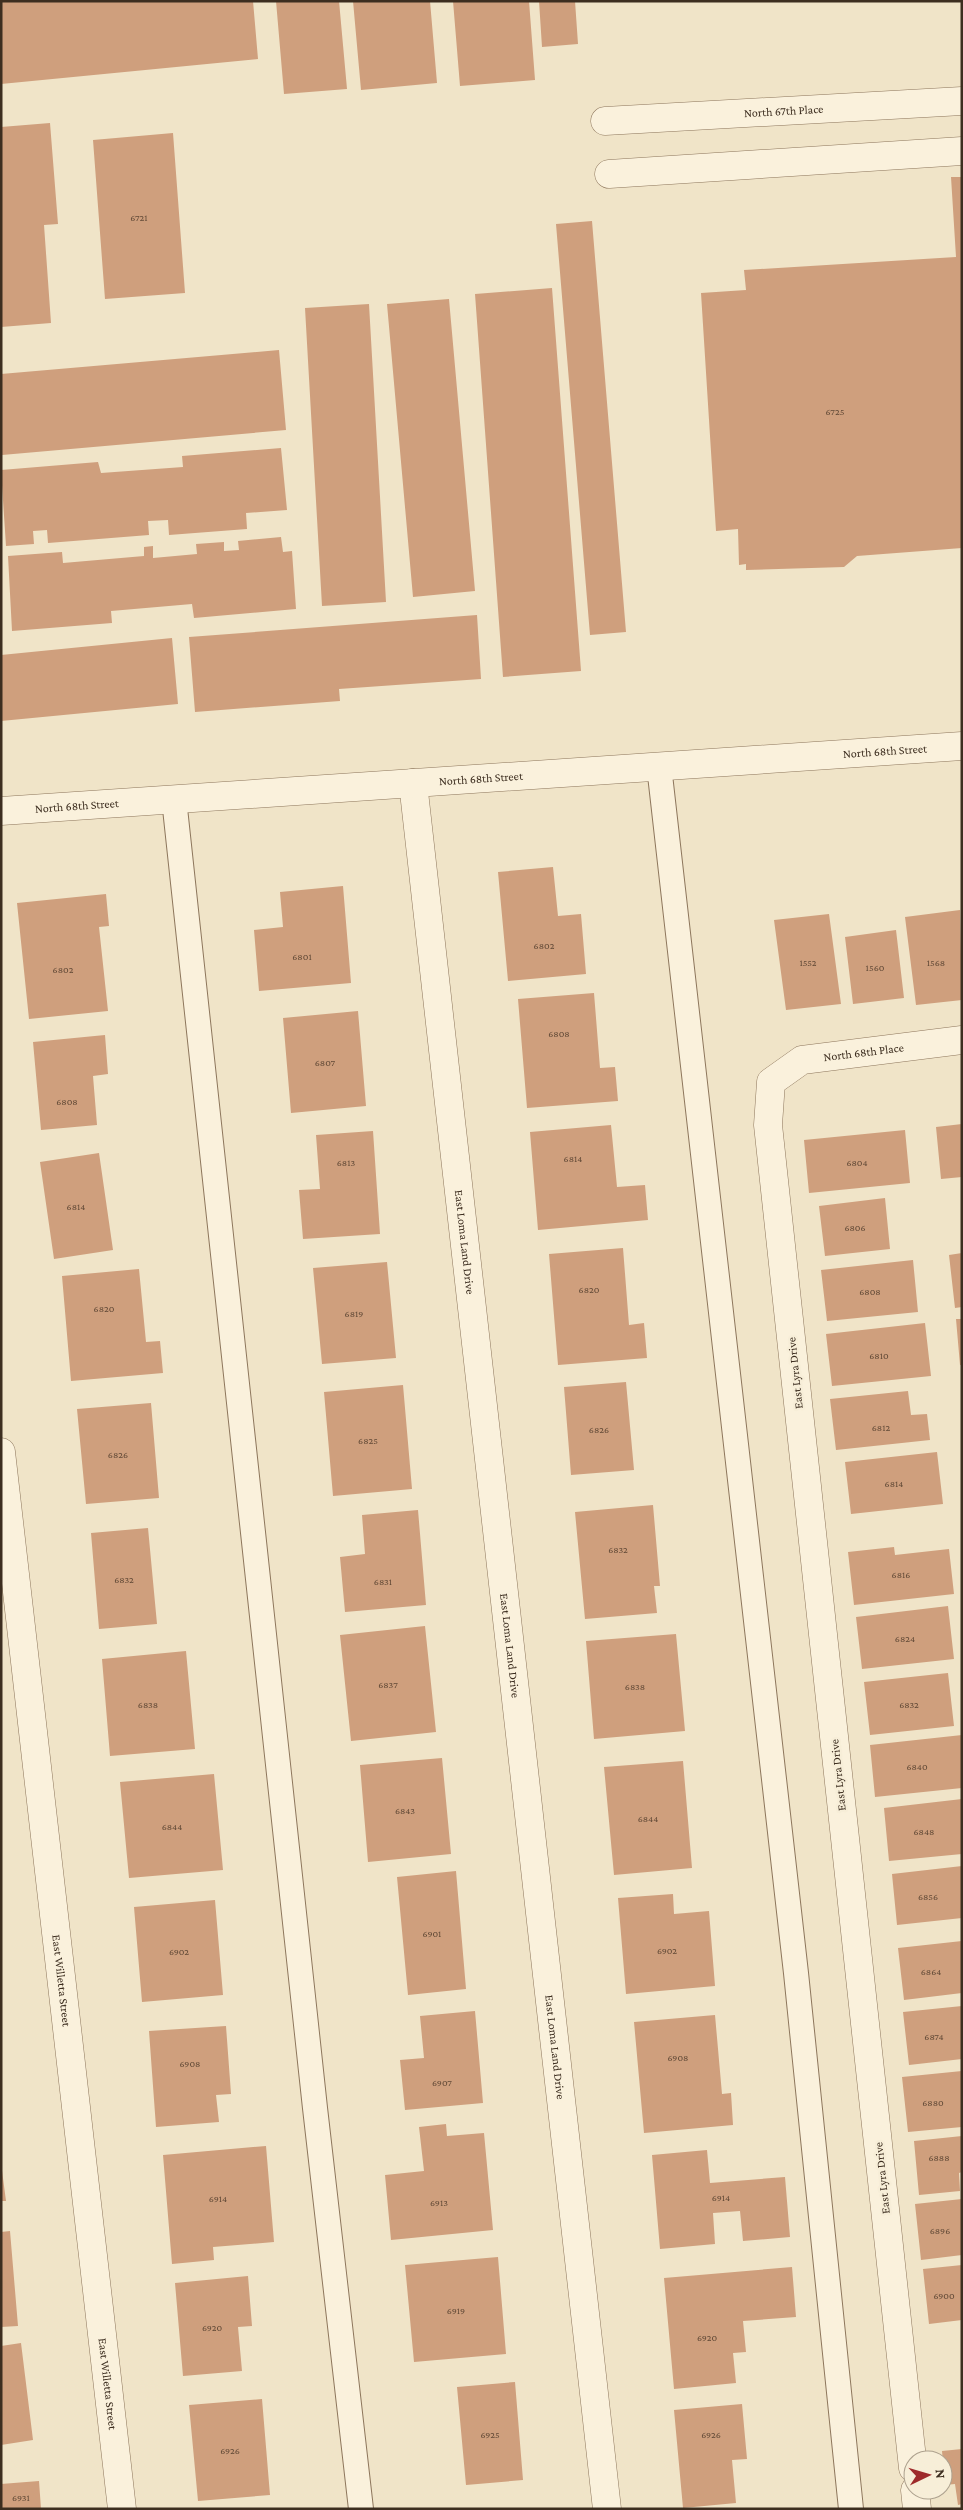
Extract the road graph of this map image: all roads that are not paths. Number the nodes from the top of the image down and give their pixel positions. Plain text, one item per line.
1 (962, 101) edge
2 (604, 121) dead end
3 (962, 151) edge
4 (609, 174) dead end
5 (962, 746) edge
6 (659, 766) junction
7 (413, 782) junction
8 (174, 799) junction
9 (1, 811) edge
10 (962, 1040) edge
11 (771, 1082) joint
12 (1, 1452) edge
13 (911, 2450) edge
14 (122, 2509) edge
15 (361, 2509) edge
16 (607, 2509) edge
17 (851, 2509) edge

1 - 2 street, North 67th Place
3 - 4 street
5 - 6 street, North 68th Street
6 - 7 street, North 68th Street
6 - 17 lane
7 - 8 street, North 68th Street
7 - 16 street, East Loma Land Drive
8 - 9 street, North 68th Street
8 - 15 lane
10 - 11 street, North 68th Place
11 - 13 street, East Lyra Drive
12 - 14 street, East Willetta Street

